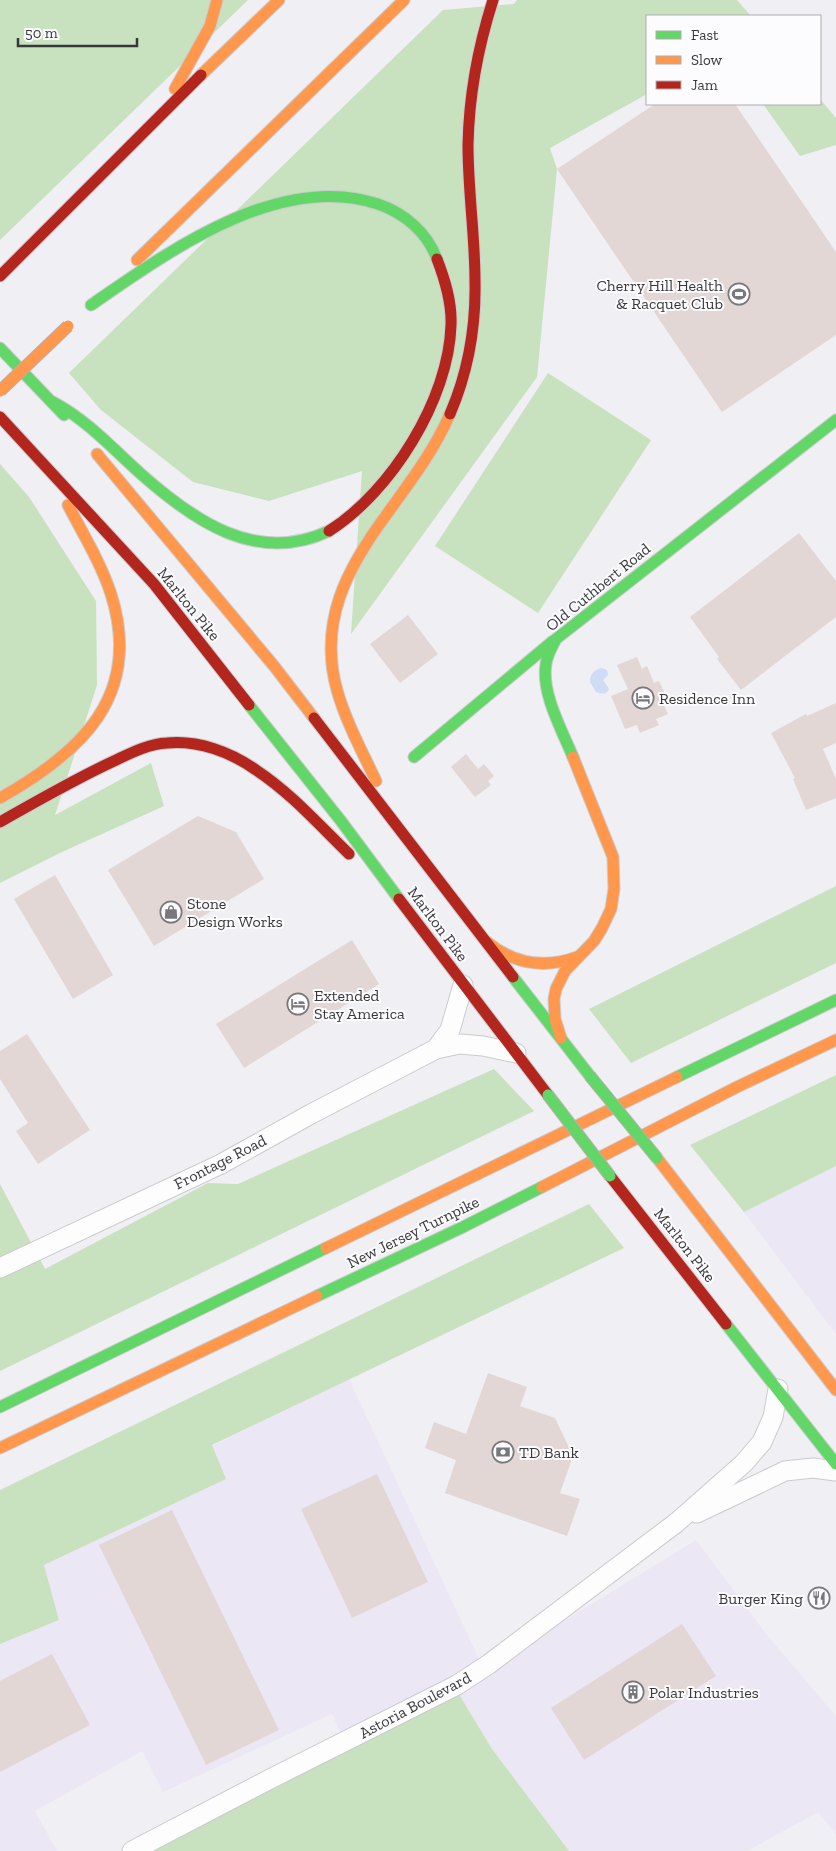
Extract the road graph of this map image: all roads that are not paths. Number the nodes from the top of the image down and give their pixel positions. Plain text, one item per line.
1 (218, 0) edge
2 (279, 0) edge
3 (404, 0) edge
4 (493, 0) edge
5 (163, 112) junction
6 (0, 276) edge
7 (85, 310) junction
8 (0, 348) edge
9 (0, 391) edge
10 (52, 402) junction
11 (0, 417) edge
12 (836, 420) edge
13 (46, 467) junction
14 (556, 639) junction
15 (414, 757) dead end
16 (0, 798) edge
17 (0, 822) edge
18 (395, 823) junction
19 (407, 910) junction
20 (485, 939) junction
21 (577, 957) junction
22 (464, 985) junction
23 (836, 1000) edge
24 (561, 1038) junction
25 (836, 1040) edge
26 (436, 1049) junction
27 (516, 1053) junction
28 (0, 1268) edge
29 (778, 1389) junction
30 (836, 1390) edge
31 (0, 1407) edge
32 (0, 1448) edge
33 (836, 1464) edge
34 (836, 1471) edge
35 (676, 1523) junction
36 (132, 1851) edge

1 - 5 main road
2 - 5 main road
3 - 7 main road
4 - 18 main road
5 - 6 main road
7 - 9 main road, bridge
7 - 10 main road
8 - 10 main road, Marlton Pike
10 - 18 main road, Marlton Pike
11 - 13 main road, Marlton Pike
12 - 14 main road, Old Cuthbert Road
13 - 16 main road
13 - 19 main road, Marlton Pike
14 - 15 main road
14 - 21 main road, Old Cuthbert Road
17 - 19 main road
18 - 20 main road, Marlton Pike
19 - 22 main road, Marlton Pike
20 - 21 main road, Old Cuthbert Road
20 - 24 main road, Marlton Pike
21 - 24 main road, Old Cuthbert Road
22 - 26 street, Frontage Road
22 - 27 main road, Marlton Pike
23 - 31 main road, New Jersey Turnpike
24 - 30 main road, Marlton Pike, bridge
25 - 32 main road, New Jersey Turnpike
26 - 27 street, Frontage Road
26 - 28 street, Frontage Road
27 - 29 main road, Marlton Pike, bridge
29 - 33 main road, Marlton Pike
29 - 35 street, Astoria Boulevard
34 - 35 street, Astoria Boulevard
35 - 36 street, Astoria Boulevard

